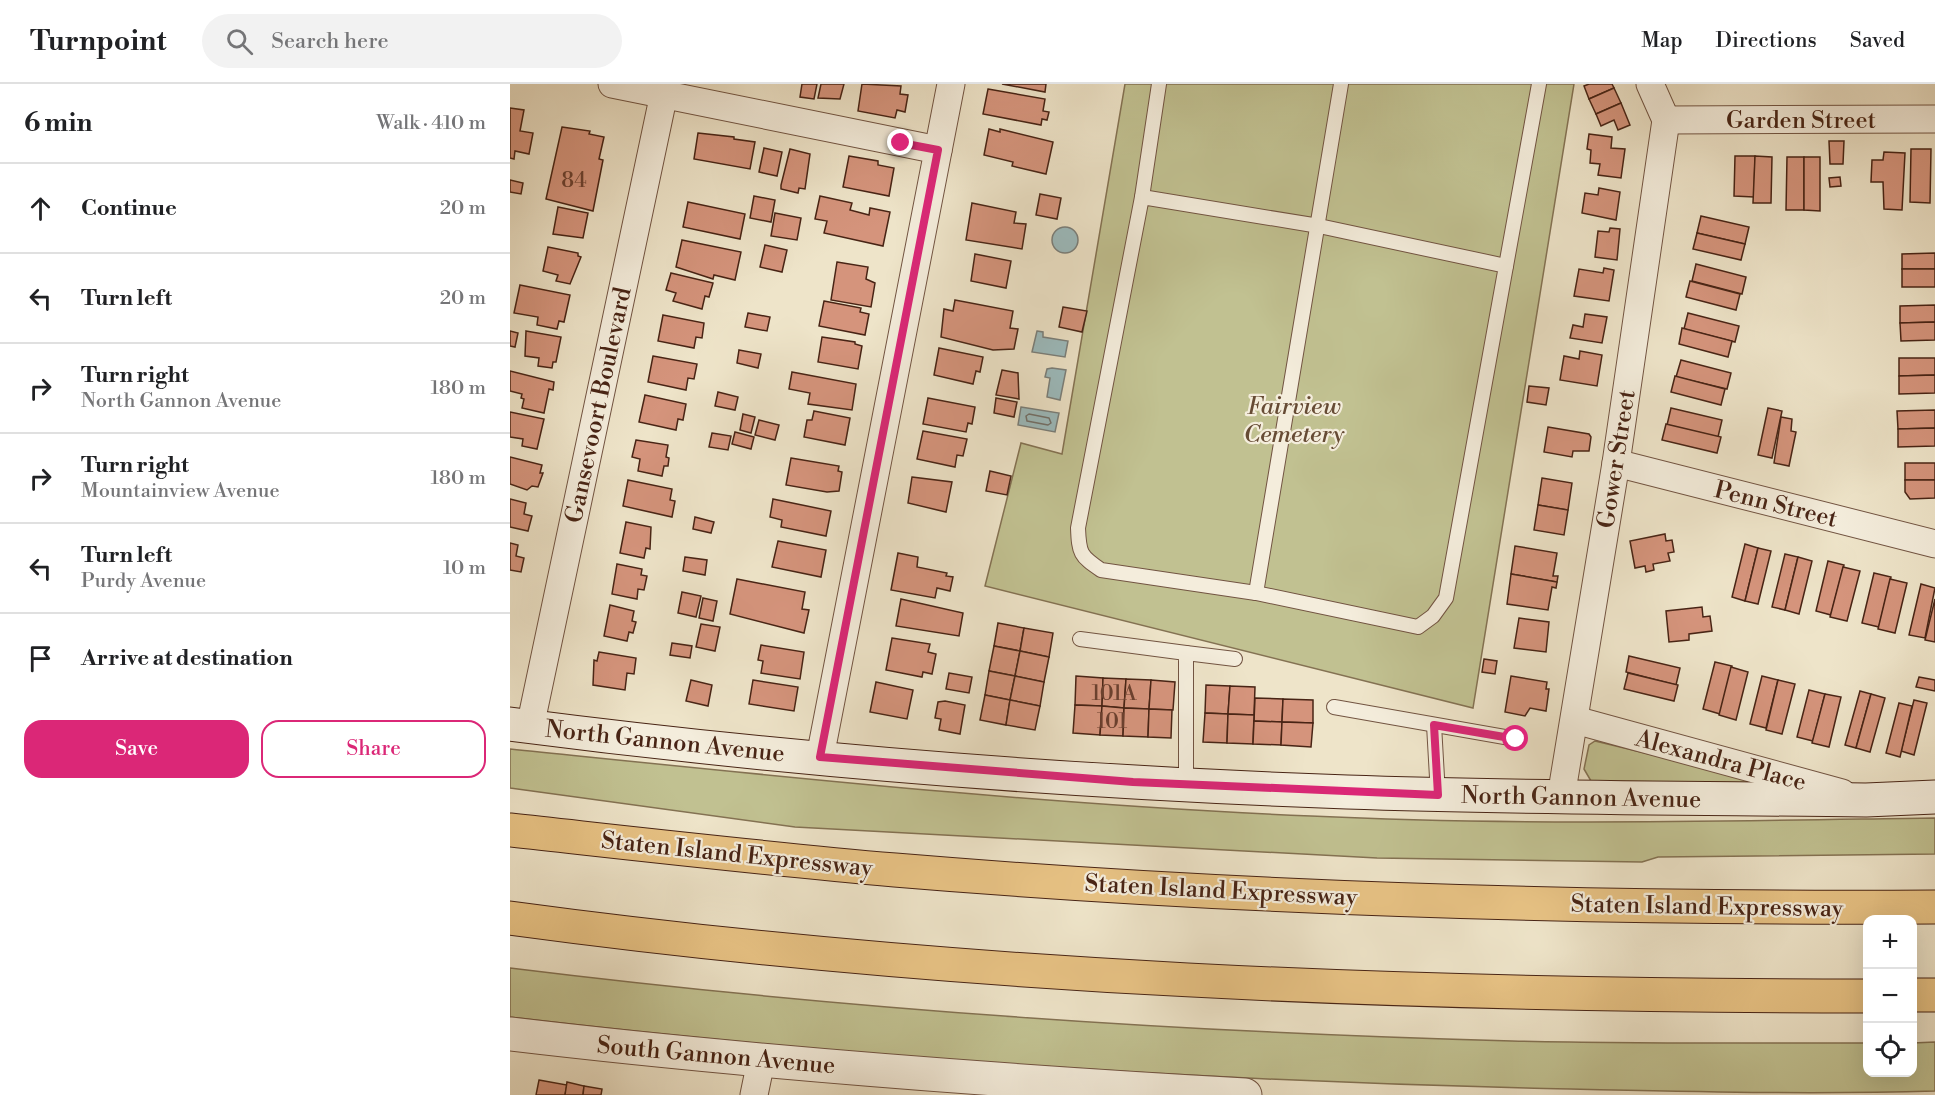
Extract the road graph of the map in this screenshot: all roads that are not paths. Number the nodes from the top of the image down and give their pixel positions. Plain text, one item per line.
1 (612, 84) edge
2 (951, 84) edge
3 (1159, 84) edge
4 (1341, 84) edge
5 (1539, 84) edge
6 (1650, 84) edge
7 (665, 89) edge
8 (1935, 119) edge
9 (1666, 120) junction
10 (938, 150) junction
11 (1142, 197) junction
12 (1318, 226) junction
13 (1506, 266) junction
14 (1616, 463) junction
15 (1935, 544) edge
16 (1256, 593) junction
17 (1080, 639) dead end
18 (1186, 653) junction
19 (1235, 659) dead end
20 (1334, 708) dead end
21 (1575, 720) junction
22 (520, 725) edge
23 (1434, 725) junction
24 (1516, 739) dead end
25 (820, 757) junction
26 (1186, 785) junction
27 (1438, 795) junction
28 (1562, 797) junction
29 (1935, 797) edge
30 (1866, 800) junction
31 (510, 824) edge
32 (510, 830) edge
33 (562, 836) junction
34 (1935, 907) edge
35 (510, 918) edge
36 (1917, 995) edge
37 (1935, 995) edge
38 (1863, 996) edge
39 (510, 1034) edge
40 (761, 1061) junction
41 (1127, 1092) edge
42 (754, 1095) edge
43 (1245, 1095) edge

1 - 7 street
2 - 10 street
3 - 11 lane
4 - 12 lane
5 - 13 lane
6 - 9 street
7 - 10 street
7 - 22 street, Gansevoort Boulevard
8 - 9 street, Garden Street
9 - 14 street, Gower Street
10 - 25 street
11 - 12 lane
11 - 16 lane
12 - 13 lane
12 - 16 lane
13 - 16 lane
14 - 15 street, Penn Street
14 - 21 street, Gower Street
17 - 18 lane
18 - 19 lane
18 - 26 lane
20 - 23 lane
21 - 28 street, Gower Street
21 - 30 street, Alexandra Place
22 - 25 main road, North Gannon Avenue
23 - 24 lane
23 - 27 lane
25 - 26 main road, North Gannon Avenue
26 - 27 main road, North Gannon Avenue
27 - 28 main road, North Gannon Avenue
28 - 30 main road, North Gannon Avenue
29 - 30 main road, North Gannon Avenue
31 - 33 highway
32 - 33 highway, Staten Island Expressway
33 - 34 highway, Staten Island Expressway
35 - 38 highway
36 - 37 highway
39 - 40 main road, South Gannon Avenue
40 - 41 main road, South Gannon Avenue
40 - 42 street
41 - 43 main road, South Gannon Avenue

